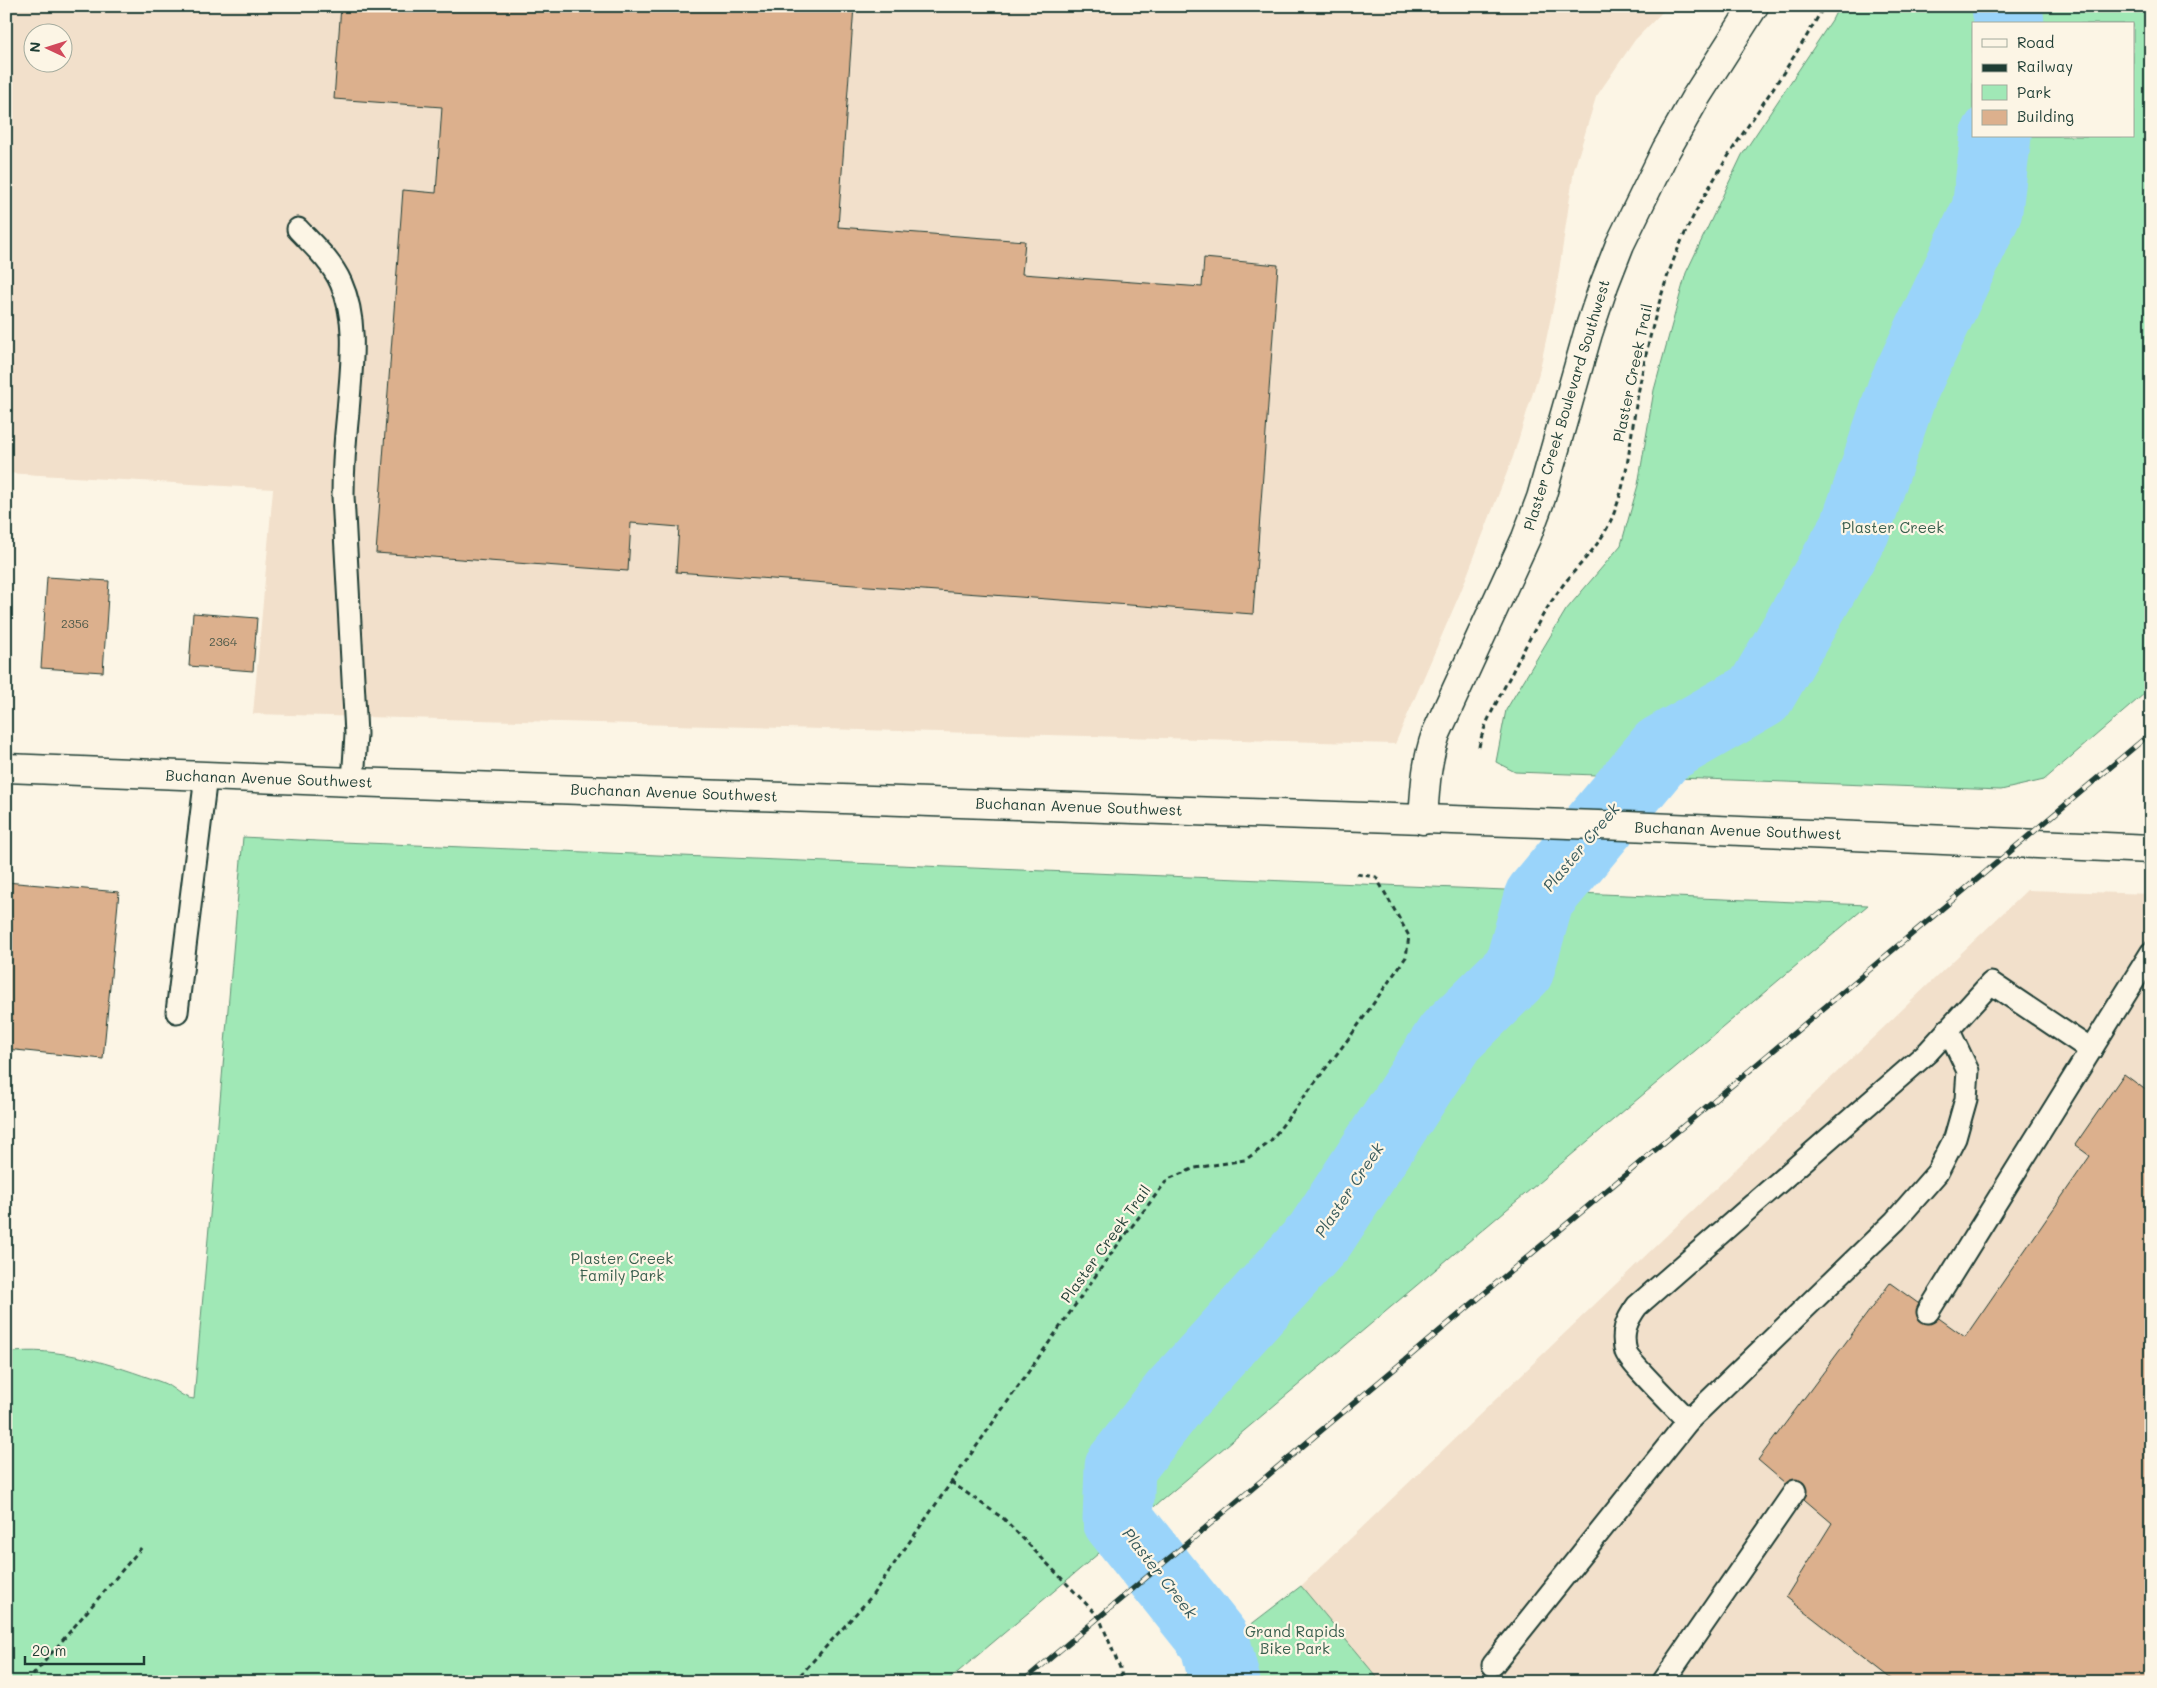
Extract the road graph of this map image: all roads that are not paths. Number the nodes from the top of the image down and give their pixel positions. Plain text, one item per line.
1 (1754, 6) edge
2 (298, 229) dead end
3 (6, 768) edge
4 (206, 776) junction
5 (353, 782) junction
6 (1423, 820) junction
7 (2151, 849) edge
8 (2151, 953) edge
9 (177, 1012) dead end
10 (1948, 1029) junction
11 (2091, 1050) junction
12 (1928, 1312) dead end
13 (1688, 1421) junction
14 (1796, 1491) dead end
15 (1492, 1665) dead end
16 (1663, 1682) edge

1 - 6 street, Plaster Creek Boulevard Southwest
2 - 5 lane
3 - 4 street, Buchanan Avenue Southwest
4 - 5 street, Buchanan Avenue Southwest
4 - 9 lane
5 - 6 street, Buchanan Avenue Southwest
6 - 7 street, Buchanan Avenue Southwest
8 - 11 lane
10 - 11 lane
10 - 13 lane
10 - 13 lane
11 - 12 lane
13 - 15 lane
14 - 16 lane

